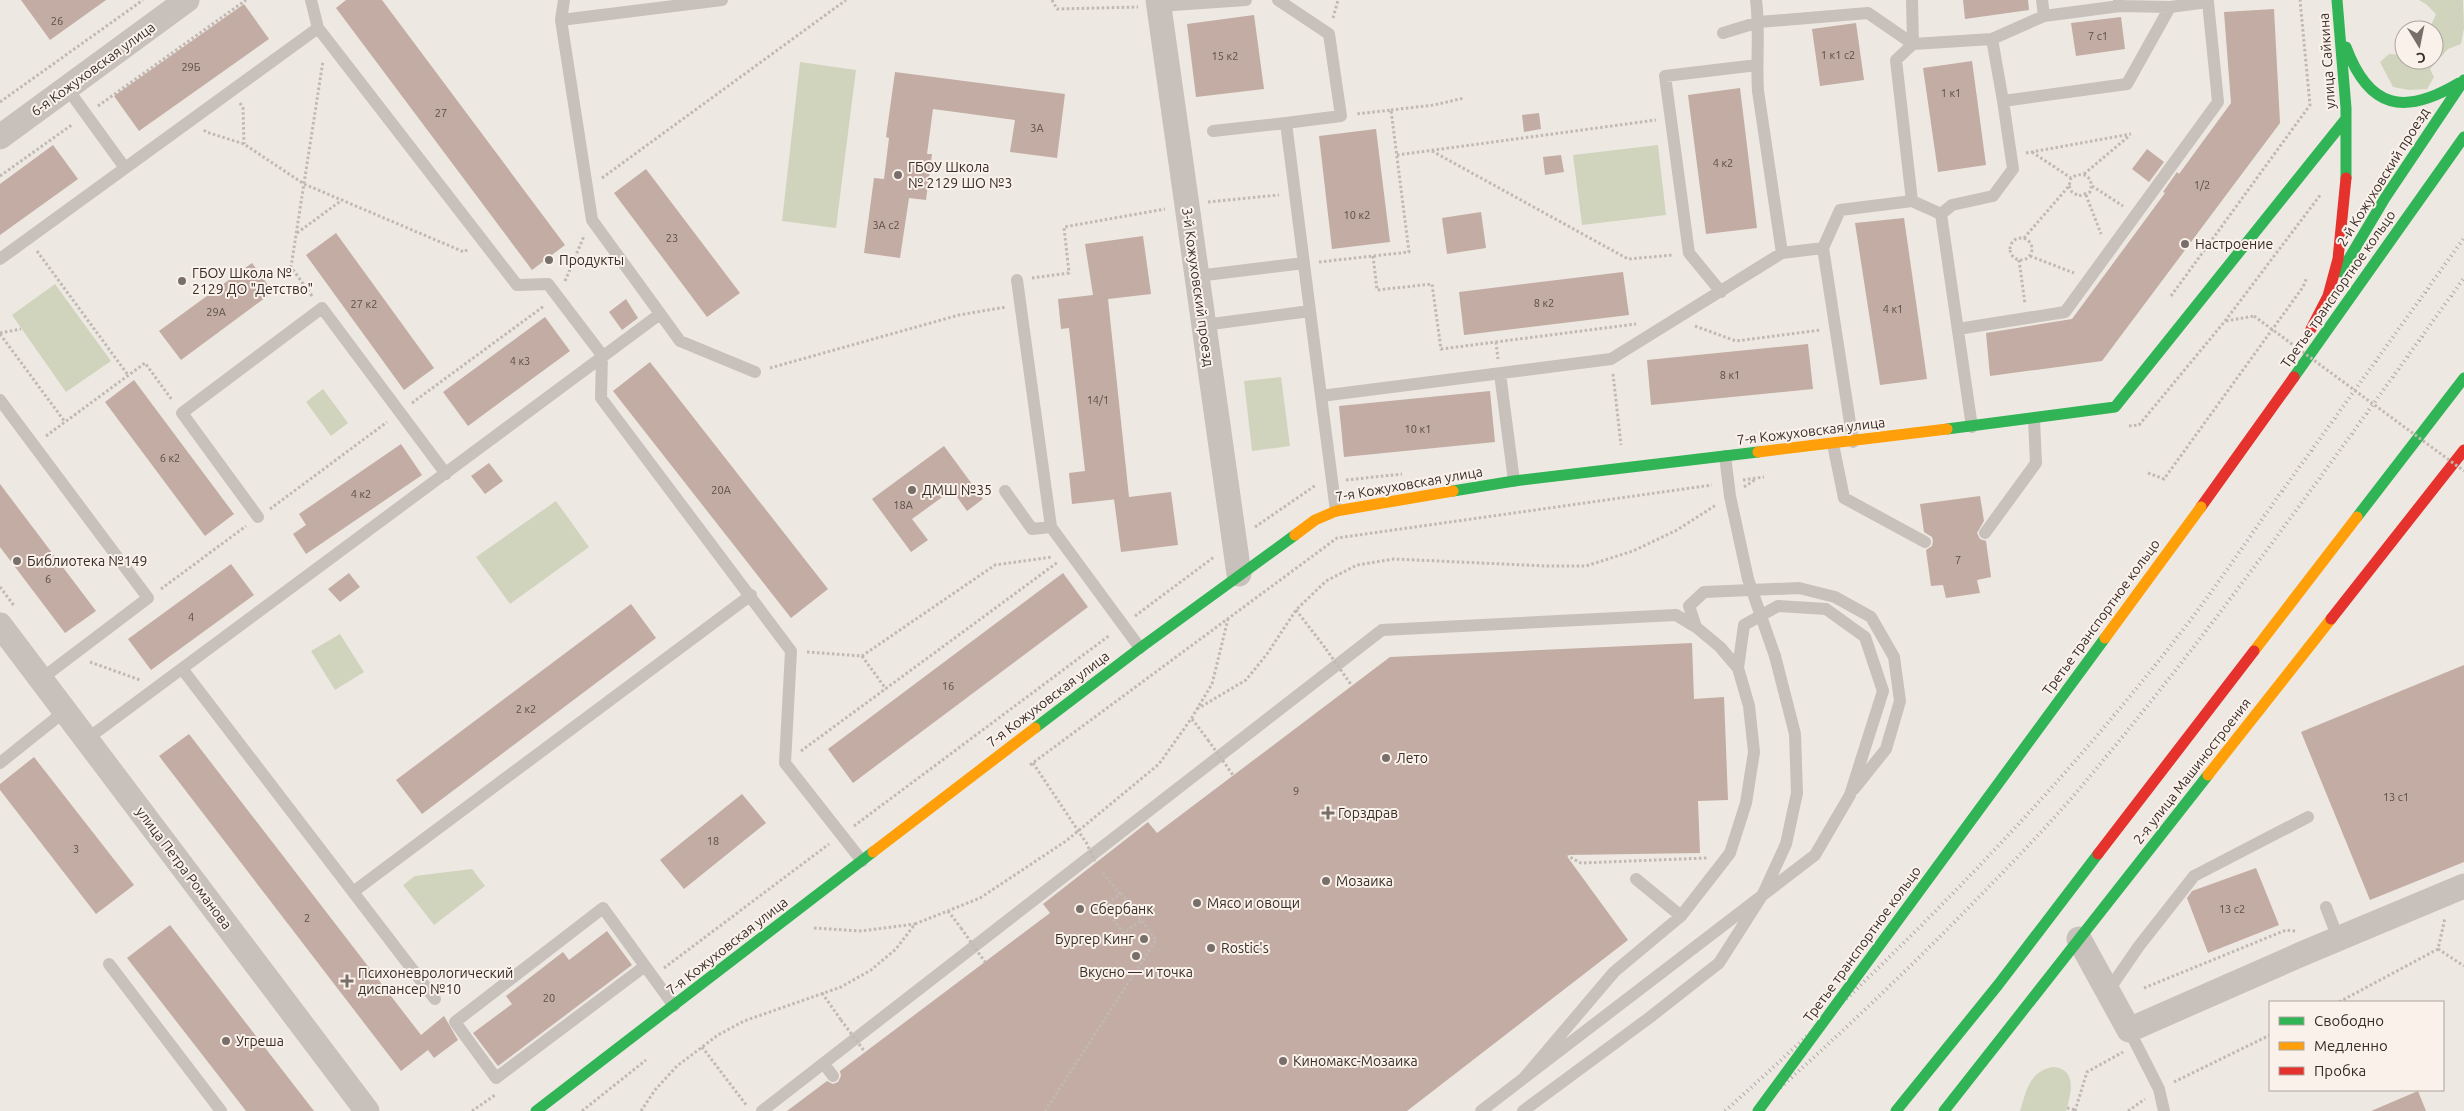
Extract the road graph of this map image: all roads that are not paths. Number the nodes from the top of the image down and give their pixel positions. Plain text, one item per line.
1 (186, 0) edge
2 (310, 0) edge
3 (564, 0) edge
4 (722, 0) edge
5 (1246, 0) edge
6 (1278, 0) edge
7 (1756, 0) edge
8 (1912, 0) edge
9 (2042, 0) edge
10 (2337, 0) edge
11 (2208, 1) edge
12 (1158, 3) edge
13 (2119, 3) edge
14 (2170, 7) junction
15 (2044, 16) junction
16 (561, 20) junction
17 (1759, 22) junction
18 (318, 28) junction
19 (2341, 29) junction
20 (1723, 33) dead end
21 (1992, 39) junction
22 (1913, 44) junction
23 (1756, 65) junction
24 (2464, 79) edge
25 (67, 88) junction
26 (2003, 101) junction
27 (2346, 120) junction
28 (1286, 123) junction
29 (1214, 131) dead end
30 (2464, 137) edge
31 (0, 138) edge
32 (125, 168) junction
33 (1912, 200) junction
34 (1941, 214) junction
35 (1823, 248) junction
36 (1782, 253) junction
37 (0, 259) edge
38 (1304, 264) junction
39 (1197, 276) junction
40 (1017, 280) road end
41 (1721, 292) junction
42 (2330, 292) junction
43 (1310, 311) junction
44 (660, 314) junction
45 (1204, 325) junction
46 (1958, 329) junction
47 (602, 356) junction
48 (755, 372) road end
49 (1500, 374) junction
50 (2464, 378) edge
51 (1321, 396) junction
52 (0, 400) edge
53 (2270, 410) junction
54 (2034, 419) junction
55 (1972, 427) junction
56 (1853, 442) junction
57 (1833, 444) junction
58 (2464, 450) edge
59 (1725, 456) junction
60 (446, 474) junction
61 (1514, 481) junction
62 (1005, 492) dead end
63 (1336, 511) junction
64 (258, 517) road end
65 (1051, 527) junction
66 (1985, 533) dead end
67 (1925, 542) dead end
68 (1239, 574) junction
69 (751, 596) junction
70 (0, 625) edge
71 (1696, 627) junction
72 (1140, 648) junction
73 (1738, 668) junction
74 (183, 670) junction
75 (41, 679) junction
76 (65, 711) junction
77 (86, 740) junction
78 (0, 763) edge
79 (1850, 795) junction
80 (2308, 817) dead end
81 (862, 861) junction
82 (1636, 878) dead end
83 (2464, 886) edge
84 (353, 892) junction
85 (1763, 894) junction
86 (2326, 907) dead end
87 (1681, 916) junction
88 (2338, 938) junction
89 (2079, 939) junction
90 (109, 964) dead end
91 (644, 966) junction
92 (2108, 991) junction
93 (435, 999) dead end
94 (674, 1006) junction
95 (2129, 1030) junction
96 (824, 1064) junction
97 (833, 1076) dead end
98 (1524, 1078) junction
99 (221, 1111) edge
100 (367, 1111) edge
101 (536, 1111) edge
102 (762, 1111) edge
103 (1481, 1111) edge
104 (1523, 1111) edge
105 (1758, 1111) edge
106 (1896, 1111) edge
107 (1944, 1111) edge
108 (2164, 1111) edge

1 - 25 street, 6-я Кожуховская улица
2 - 18 lane
3 - 16 lane
4 - 16 lane
5 - 12 lane
6 - 28 lane
7 - 17 lane
8 - 22 lane
9 - 15 lane
10 - 19 main road, улица Сайкина
11 - 14 lane
11 - 46 lane
12 - 39 street, 3-й Кожуховский проезд
13 - 14 lane
13 - 15 lane
14 - 26 lane
15 - 21 lane
16 - 44 lane
17 - 20 lane
17 - 22 lane
17 - 23 lane
18 - 32 lane
18 - 47 lane
19 - 24 main road
19 - 27 main road, улица Сайкина
21 - 22 lane
21 - 26 lane
22 - 33 lane
23 - 36 lane
23 - 41 lane
24 - 42 main road, 2-й Кожуховский проезд
25 - 31 street, 6-я Кожуховская улица
25 - 32 lane
26 - 34 lane
27 - 42 main road, улица Сайкина
27 - 54 main road, 7-я Кожуховская улица
28 - 29 lane
28 - 38 lane
30 - 53 main road, Третье транспортное кольцо
32 - 37 lane
33 - 34 lane
33 - 35 lane
34 - 46 lane
35 - 36 lane
35 - 56 lane
36 - 41 lane
38 - 39 lane
38 - 43 lane
39 - 45 street, 3-й Кожуховский проезд
40 - 65 lane
41 - 49 lane
42 - 53 main road
43 - 45 lane
43 - 51 lane
44 - 47 lane
44 - 48 lane
45 - 68 street, 3-й Кожуховский проезд
46 - 55 lane
47 - 60 lane
47 - 69 lane
49 - 51 lane
49 - 61 lane
50 - 106 main road
51 - 63 lane
52 - 75 lane
53 - 105 main road, Третье транспортное кольцо, bridge
54 - 55 main road, 7-я Кожуховская улица
54 - 66 lane
55 - 56 main road, 7-я Кожуховская улица
56 - 57 main road, 7-я Кожуховская улица
57 - 59 main road, 7-я Кожуховская улица
57 - 67 lane
58 - 89 main road, 2-я улица Машиностроения
59 - 61 main road, 7-я Кожуховская улица
59 - 85 lane, bridge
60 - 64 lane
60 - 74 lane
61 - 63 main road, 7-я Кожуховская улица
62 - 65 lane
63 - 68 main road, 7-я Кожуховская улица
65 - 72 lane
68 - 72 main road, 7-я Кожуховская улица
69 - 81 lane
69 - 84 lane
70 - 75 street, улица Петра Романова
71 - 73 lane
71 - 79 lane
71 - 96 lane
72 - 81 main road, 7-я Кожуховская улица
73 - 79 lane
73 - 87 lane
74 - 77 lane
74 - 84 lane
75 - 76 street, улица Петра Романова
76 - 77 street, улица Петра Романова
76 - 78 lane
77 - 100 street, улица Петра Романова
79 - 85 lane
80 - 92 lane
81 - 94 main road, 7-я Кожуховская улица
82 - 87 lane
83 - 88 street
84 - 93 lane
85 - 98 lane
85 - 104 lane
86 - 88 lane
87 - 98 lane
88 - 95 street
89 - 92 street
89 - 107 main road, 2-я улица Машиностроения
90 - 99 lane
91 - 91 lane
91 - 94 lane
92 - 95 street
94 - 101 main road, 7-я Кожуховская улица
95 - 108 lane
96 - 97 lane
96 - 102 lane
98 - 103 lane

